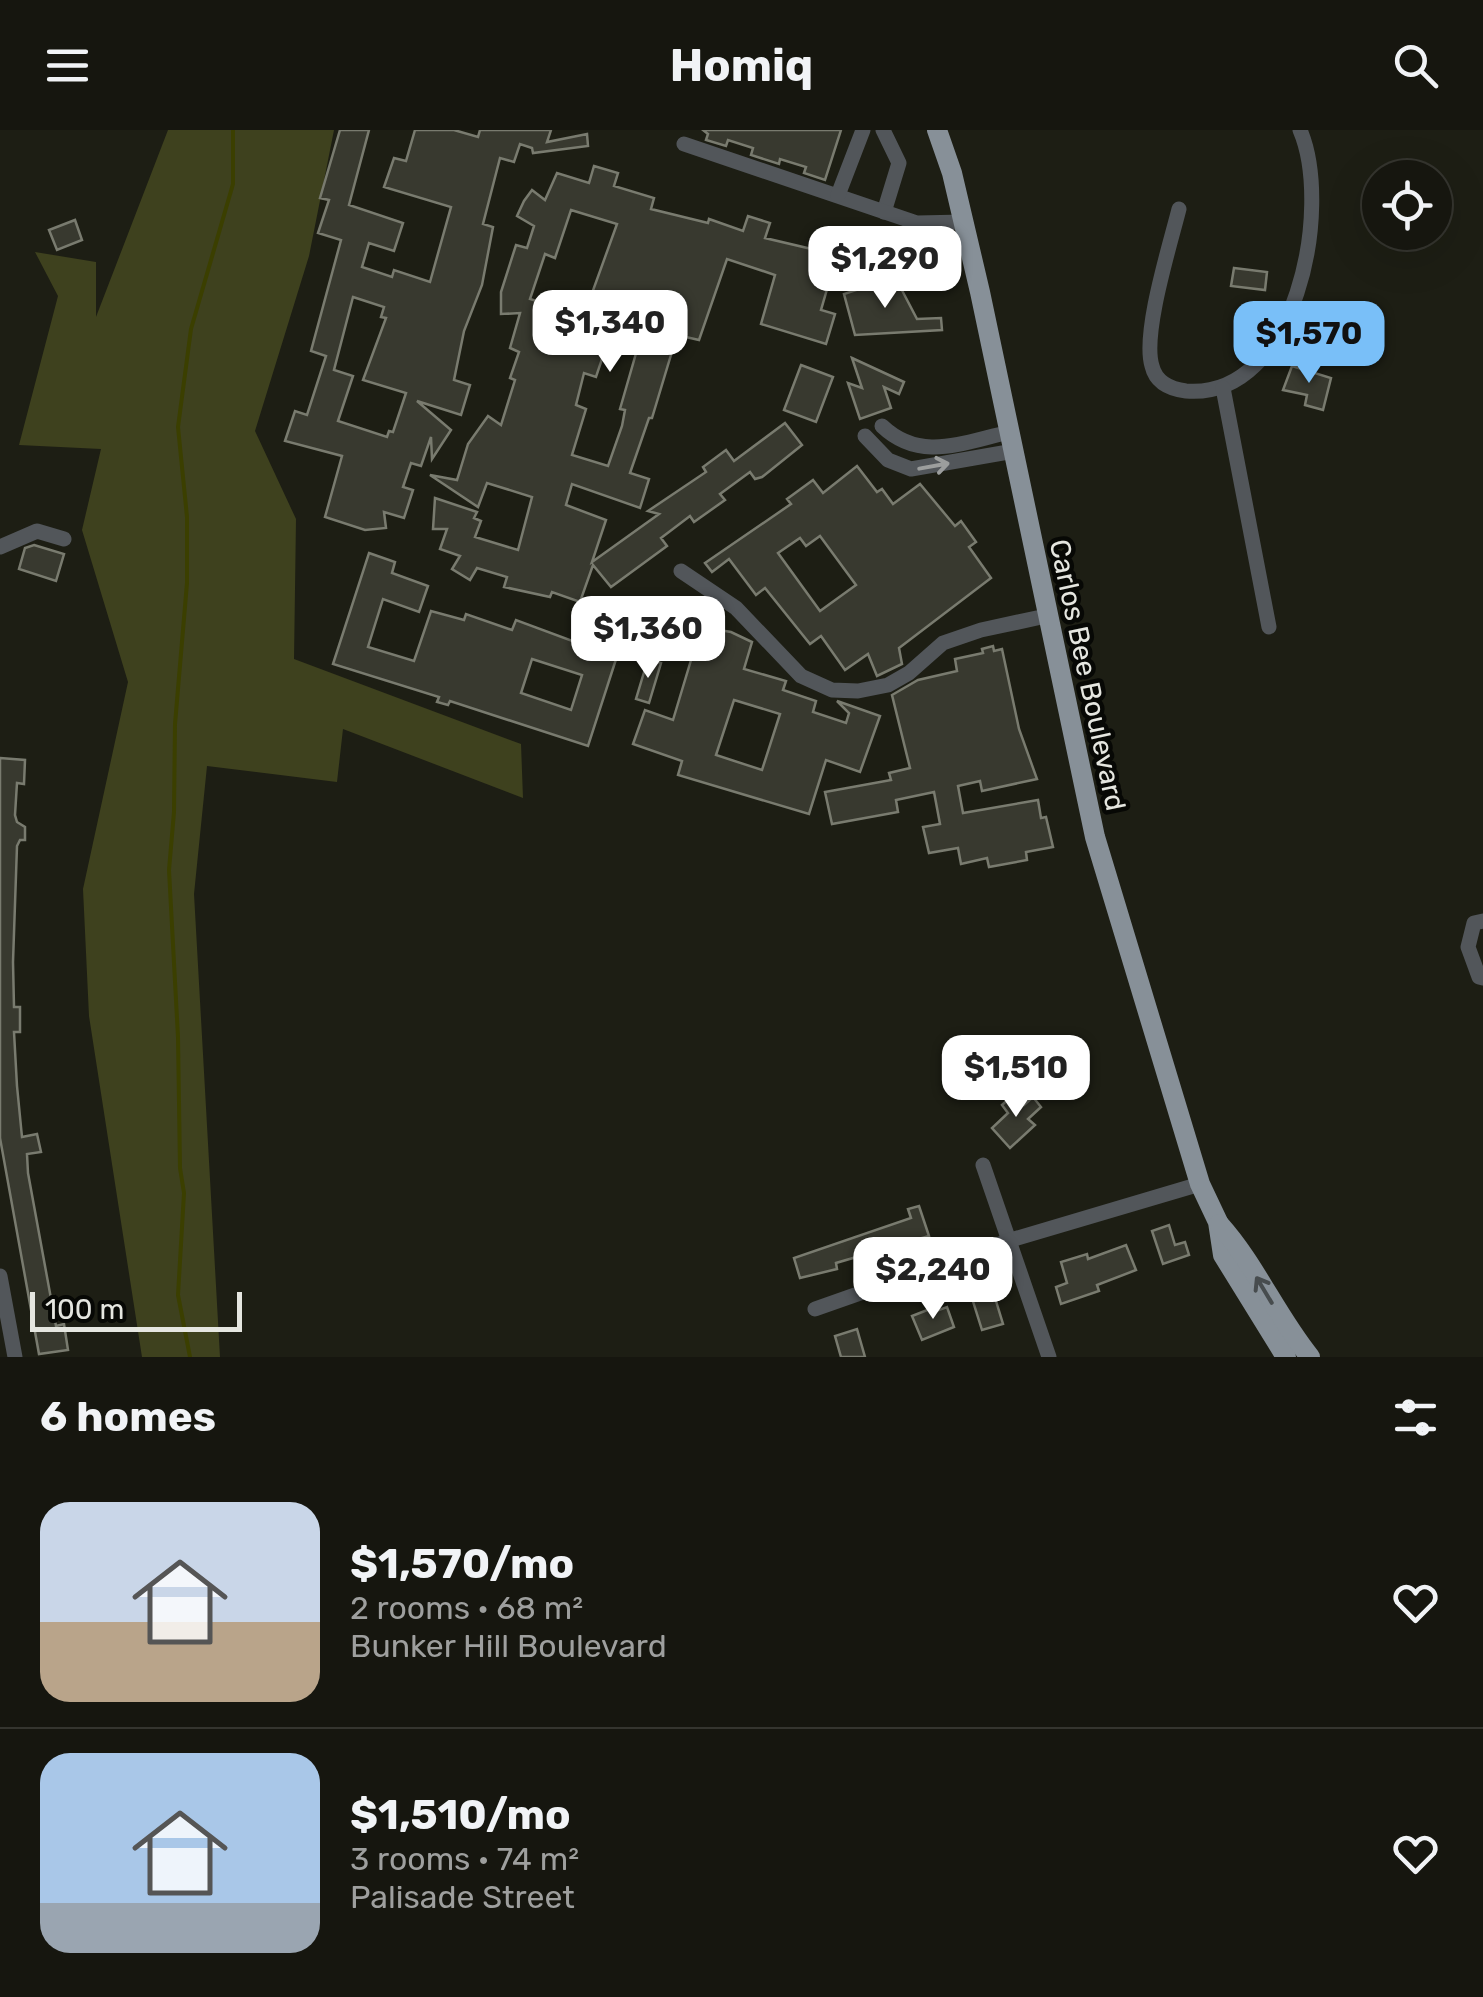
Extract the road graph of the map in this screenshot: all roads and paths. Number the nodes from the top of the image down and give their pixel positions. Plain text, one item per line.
1 (863, 130) edge
2 (884, 130) edge
3 (937, 130) edge
4 (1300, 130) edge
5 (684, 144) dead end
6 (838, 196) junction
7 (1178, 209) dead end
8 (884, 212) junction
9 (964, 222) junction
10 (1223, 388) junction
11 (882, 426) dead end
12 (865, 436) dead end
13 (1012, 441) junction
14 (64, 538) dead end
15 (3, 553) edge
16 (681, 571) dead end
17 (1046, 616) junction
18 (1269, 627) dead end
19 (1483, 921) edge
20 (1476, 946) edge
21 (1483, 978) edge
22 (983, 1165) dead end
23 (1200, 1184) junction
24 (1218, 1222) junction
25 (1011, 1240) junction
26 (0, 1276) edge
27 (815, 1309) dead end
28 (15, 1357) edge
29 (1048, 1357) edge
30 (1286, 1357) edge
31 (1310, 1357) edge

1 - 6 street
2 - 8 street
3 - 9 main road, Carlos Bee Boulevard
4 - 10 street
5 - 6 street
6 - 8 street
7 - 10 street
8 - 9 street
9 - 13 main road, Carlos Bee Boulevard
10 - 18 street
11 - 13 street
12 -> 13 street
13 - 17 main road, Carlos Bee Boulevard
14 - 15 street
16 - 17 street
17 - 23 main road, Carlos Bee Boulevard
19 - 20 street
20 - 21 street
22 - 25 street
23 - 24 main road, Carlos Bee Boulevard
23 - 25 street
24 - 30 main road, Carlos Bee Boulevard
31 -> 24 main road, Carlos Bee Boulevard
25 - 27 street
25 - 29 street
26 - 28 street

